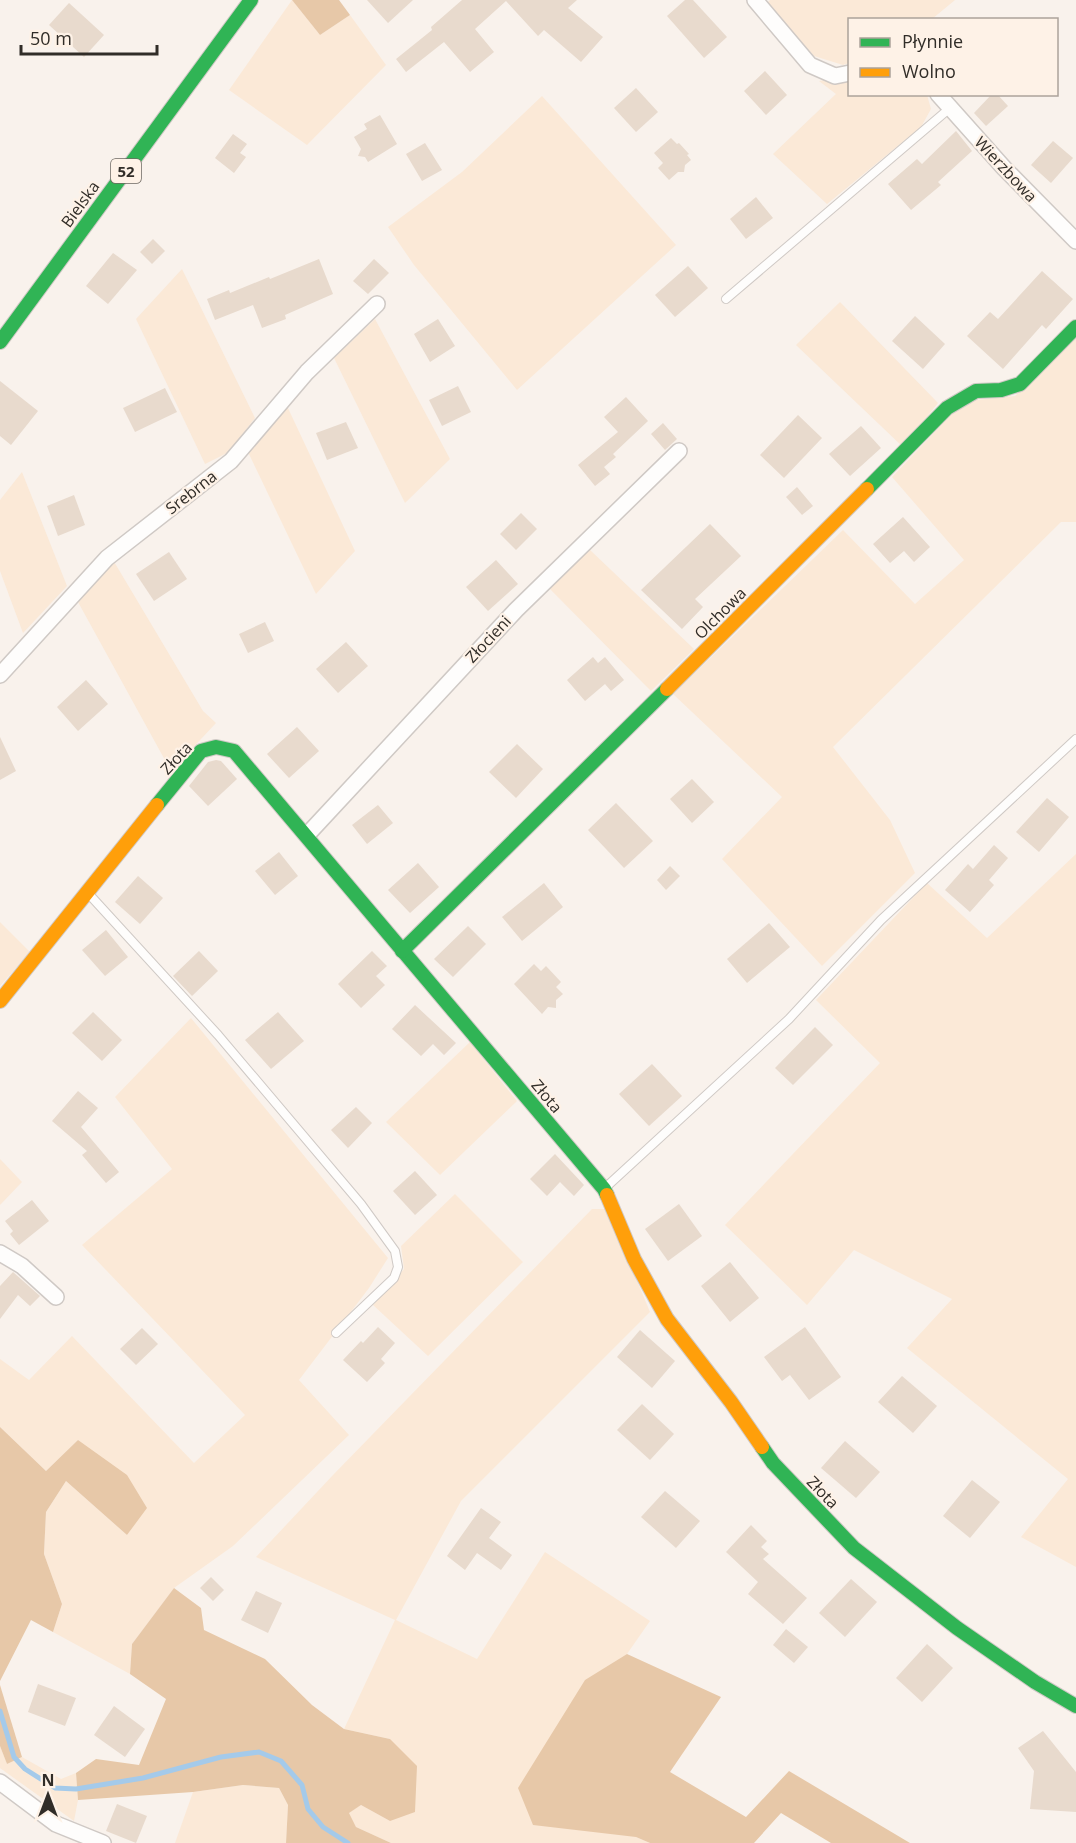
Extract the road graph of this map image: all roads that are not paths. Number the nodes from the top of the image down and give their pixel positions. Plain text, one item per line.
1 (251, 0) edge
2 (755, 0) edge
3 (848, 73) edge
4 (940, 96) edge
5 (950, 108) junction
6 (1076, 241) edge
7 (726, 299) dead end
8 (377, 304) dead end
9 (1076, 327) edge
10 (0, 342) edge
11 (679, 452) dead end
12 (0, 675) edge
13 (1076, 739) edge
14 (307, 835) junction
15 (86, 891) junction
16 (402, 951) junction
17 (0, 1000) edge
18 (604, 1189) junction
19 (0, 1253) edge
20 (56, 1297) dead end
21 (336, 1333) dead end
22 (1076, 1706) edge
23 (0, 1782) edge
24 (103, 1843) edge

1 - 10 street, Bielska / 52
2 - 3 street
4 - 5 street, Wierzbowa
5 - 6 street, Wierzbowa
5 - 7 lane
8 - 12 street, Srebrna
9 - 16 street, Olchowa
11 - 14 street, Złocieni
13 - 18 lane
14 - 15 street, Złota
14 - 16 street, Złota
15 - 17 street, Złota
15 - 21 lane
16 - 18 street, Złota
18 - 22 street, Złota
19 - 20 street
23 - 24 street

